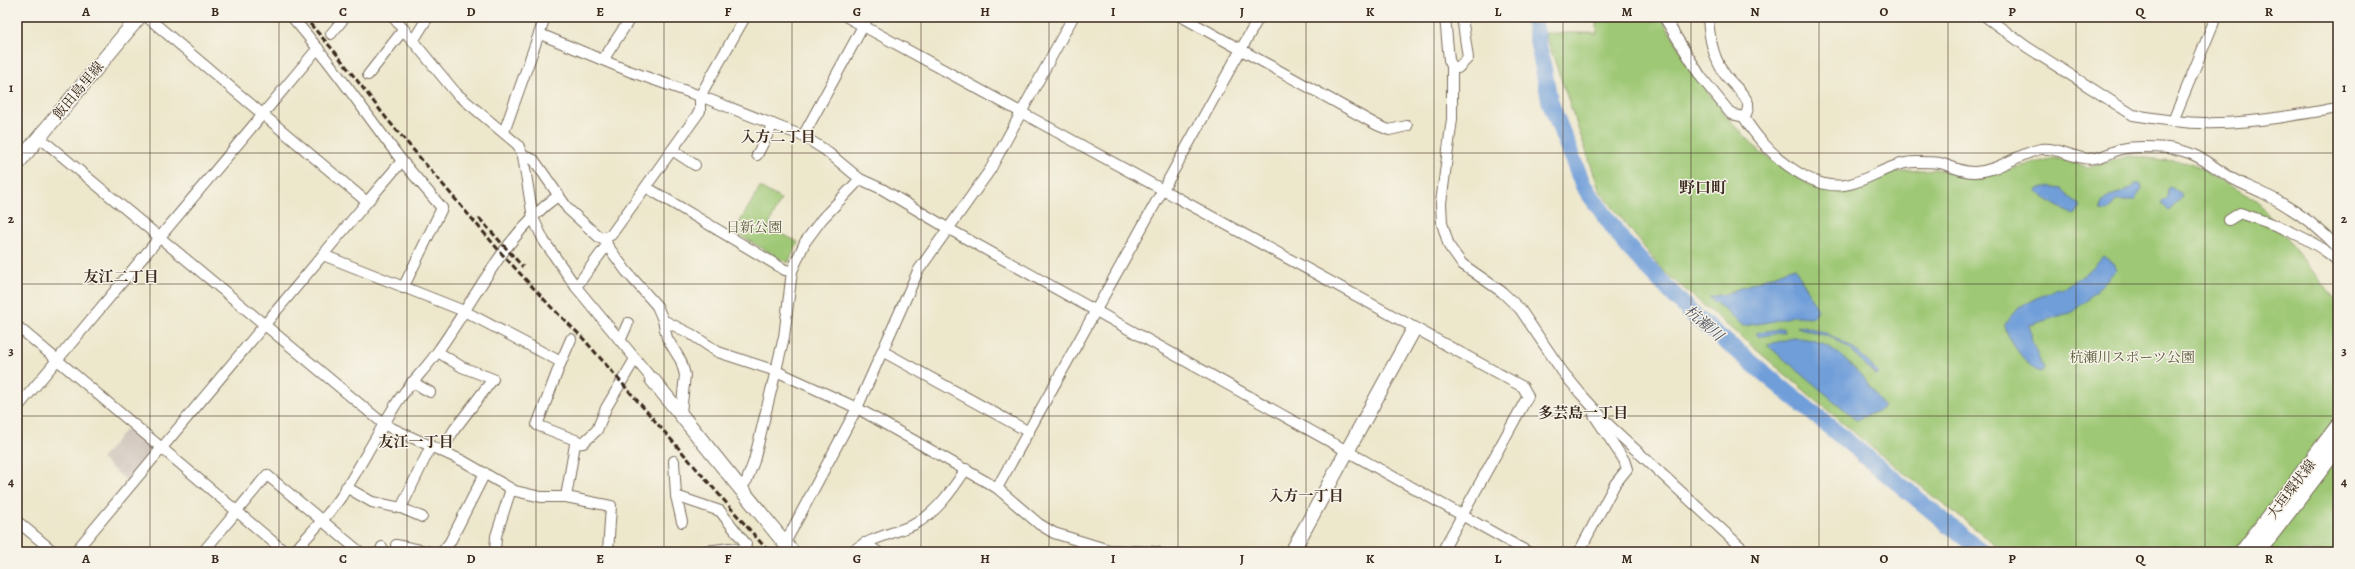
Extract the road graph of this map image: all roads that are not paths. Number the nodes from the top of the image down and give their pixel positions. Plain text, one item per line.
1 (139, 17) edge
2 (147, 17) edge
3 (292, 17) edge
4 (345, 17) edge
5 (393, 17) edge
6 (428, 17) edge
7 (545, 17) edge
8 (631, 17) edge
9 (745, 17) edge
10 (847, 17) edge
11 (1073, 17) edge
12 (1182, 17) edge
13 (1259, 17) edge
14 (1445, 17) edge
15 (1462, 17) edge
16 (1664, 17) edge
17 (1708, 17) edge
18 (1986, 17) edge
19 (2216, 17) edge
20 (866, 22) edge
21 (404, 29) junction
22 (331, 34) dead end
23 (540, 34) junction
24 (413, 41) junction
25 (318, 48) junction
26 (1241, 49) junction
27 (603, 60) junction
28 (1452, 66) junction
29 (368, 75) dead end
30 (700, 96) junction
31 (2338, 108) edge
32 (1022, 113) junction
33 (263, 114) junction
34 (1744, 117) junction
35 (2173, 120) junction
36 (773, 124) junction
37 (1407, 126) dead end
38 (504, 132) junction
39 (803, 136) junction
40 (39, 137) junction
41 (672, 150) junction
42 (757, 155) dead end
43 (523, 156) junction
44 (402, 161) junction
45 (18, 162) edge
46 (695, 165) dead end
47 (860, 179) junction
48 (646, 187) junction
49 (1164, 190) junction
50 (559, 195) junction
51 (367, 202) junction
52 (533, 218) junction
53 (2229, 220) dead end
54 (949, 229) junction
55 (159, 238) junction
56 (606, 241) junction
57 (2338, 248) edge
58 (323, 255) junction
59 (2338, 261) edge
60 (792, 271) junction
61 (576, 287) junction
62 (404, 288) junction
63 (1097, 310) junction
64 (464, 311) junction
65 (663, 320) junction
66 (628, 323) dead end
67 (17, 326) edge
68 (265, 326) junction
69 (1414, 329) junction
70 (572, 339) dead end
71 (620, 341) junction
72 (882, 351) junction
73 (438, 352) junction
74 (635, 359) junction
75 (57, 360) junction
76 (561, 362) junction
77 (776, 371) junction
78 (652, 379) joint
79 (412, 382) junction
80 (430, 392) dead end
81 (1580, 393) junction
82 (17, 408) edge
83 (858, 408) junction
84 (681, 413) junction
85 (385, 425) junction
86 (2338, 427) edge
87 (1029, 432) junction
88 (583, 443) junction
89 (430, 446) junction
90 (2338, 446) edge
91 (161, 448) junction
92 (1348, 450) junction
93 (442, 451) junction
94 (674, 460) dead end
95 (966, 469) junction
96 (485, 473) junction
97 (346, 487) junction
98 (741, 488) junction
99 (997, 488) junction
100 (511, 489) junction
101 (676, 496) junction
102 (566, 497) junction
103 (400, 508) junction
104 (237, 511) junction
105 (1462, 516) junction
106 (422, 517) dead end
107 (321, 520) junction
108 (17, 521) edge
109 (682, 522) dead end
110 (864, 543) junction
111 (788, 547) edge
112 (401, 548) edge
113 (746, 551) edge
114 (54, 552) edge
115 (74, 552) edge
116 (203, 552) edge
117 (285, 552) edge
118 (294, 552) edge
119 (359, 552) edge
120 (430, 552) edge
121 (442, 552) edge
122 (494, 552) edge
123 (608, 552) edge
124 (698, 552) edge
125 (851, 552) edge
126 (878, 552) edge
127 (1157, 552) edge
128 (1292, 552) edge
129 (1442, 552) edge
130 (1528, 552) edge
131 (1579, 552) edge
132 (1746, 552) edge
133 (2243, 552) edge
134 (2257, 552) edge

1 - 40 street, 飯田島里線
2 - 33 street
3 - 25 street
4 - 22 street
5 - 21 street
6 - 24 street
7 - 23 street
8 - 27 street
9 - 30 street
10 - 20 street
11 - 32 street
12 - 26 street
13 - 26 street
14 - 28 street
15 - 28 street
16 - 34 street
17 - 34 street
18 - 35 street
19 - 35 street
20 - 32 street
20 - 39 street
21 - 24 street
21 - 29 street
23 - 27 street
23 - 38 street
24 - 38 street
25 - 33 street
25 - 44 street
26 - 37 street
26 - 49 street
27 - 30 street
28 - 81 street
30 - 36 street
30 - 41 street
31 - 35 street
32 - 49 street
32 - 54 street
33 - 51 street
33 - 55 street
34 - 57 street
36 - 39 street
36 - 42 street
38 - 43 street
39 - 47 street
40 - 45 street, 飯田島里線
40 - 55 street
41 - 46 street
41 - 48 street
43 - 50 street
43 - 52 street
44 - 51 street
44 - 62 street
47 - 54 street
47 - 60 street
48 - 56 street
48 - 60 street
49 - 63 street
49 - 69 street
50 - 52 street
50 - 56 street
51 - 58 street
52 - 61 street
52 - 64 street
53 - 59 street
54 - 63 street
54 - 72 street
55 - 68 street
55 - 75 street
56 - 61 street
56 - 65 street
58 - 62 street
58 - 68 street
60 - 77 street
61 - 71 street
62 - 64 street
63 - 87 street
63 - 92 street
64 - 73 street
64 - 76 street
65 - 77 street
65 - 84 street
66 - 71 street
67 - 75 street
68 - 85 street
68 - 91 street
69 - 92 street
69 - 105 street
70 - 76 street
71 - 74 street
72 - 83 street
72 - 87 street
73 - 79 street
73 - 93 street
74 - 78 street
74 - 88 street
75 - 82 street
75 - 91 street
76 - 88 street
77 - 83 street
77 - 98 street
78 - 84 street
79 - 80 street
79 - 85 street
81 - 131 street
81 - 132 street
83 - 95 street
83 - 111 street
84 - 98 street
85 - 89 street
85 - 97 street
86 - 133 main road, 大垣環状線
87 - 99 street
88 - 102 street
89 - 93 street
89 - 103 street
90 - 134 main road, 大垣環状線
91 - 104 street
91 - 115 street
92 - 105 street
92 - 128 street
93 - 96 street
94 - 101 street
95 - 99 street
95 - 110 street
96 - 100 street
96 - 121 street
97 - 103 street
97 - 107 street
98 - 111 street
99 - 127 street
100 - 102 street
100 - 122 street
101 - 109 street
101 - 113 street
102 - 123 street
103 - 106 street
104 - 107 street
104 - 116 street
104 - 117 street
105 - 129 street
105 - 130 street
107 - 118 street
107 - 119 street
108 - 114 street
110 - 125 street
110 - 126 street
112 - 120 street
113 - 124 street

